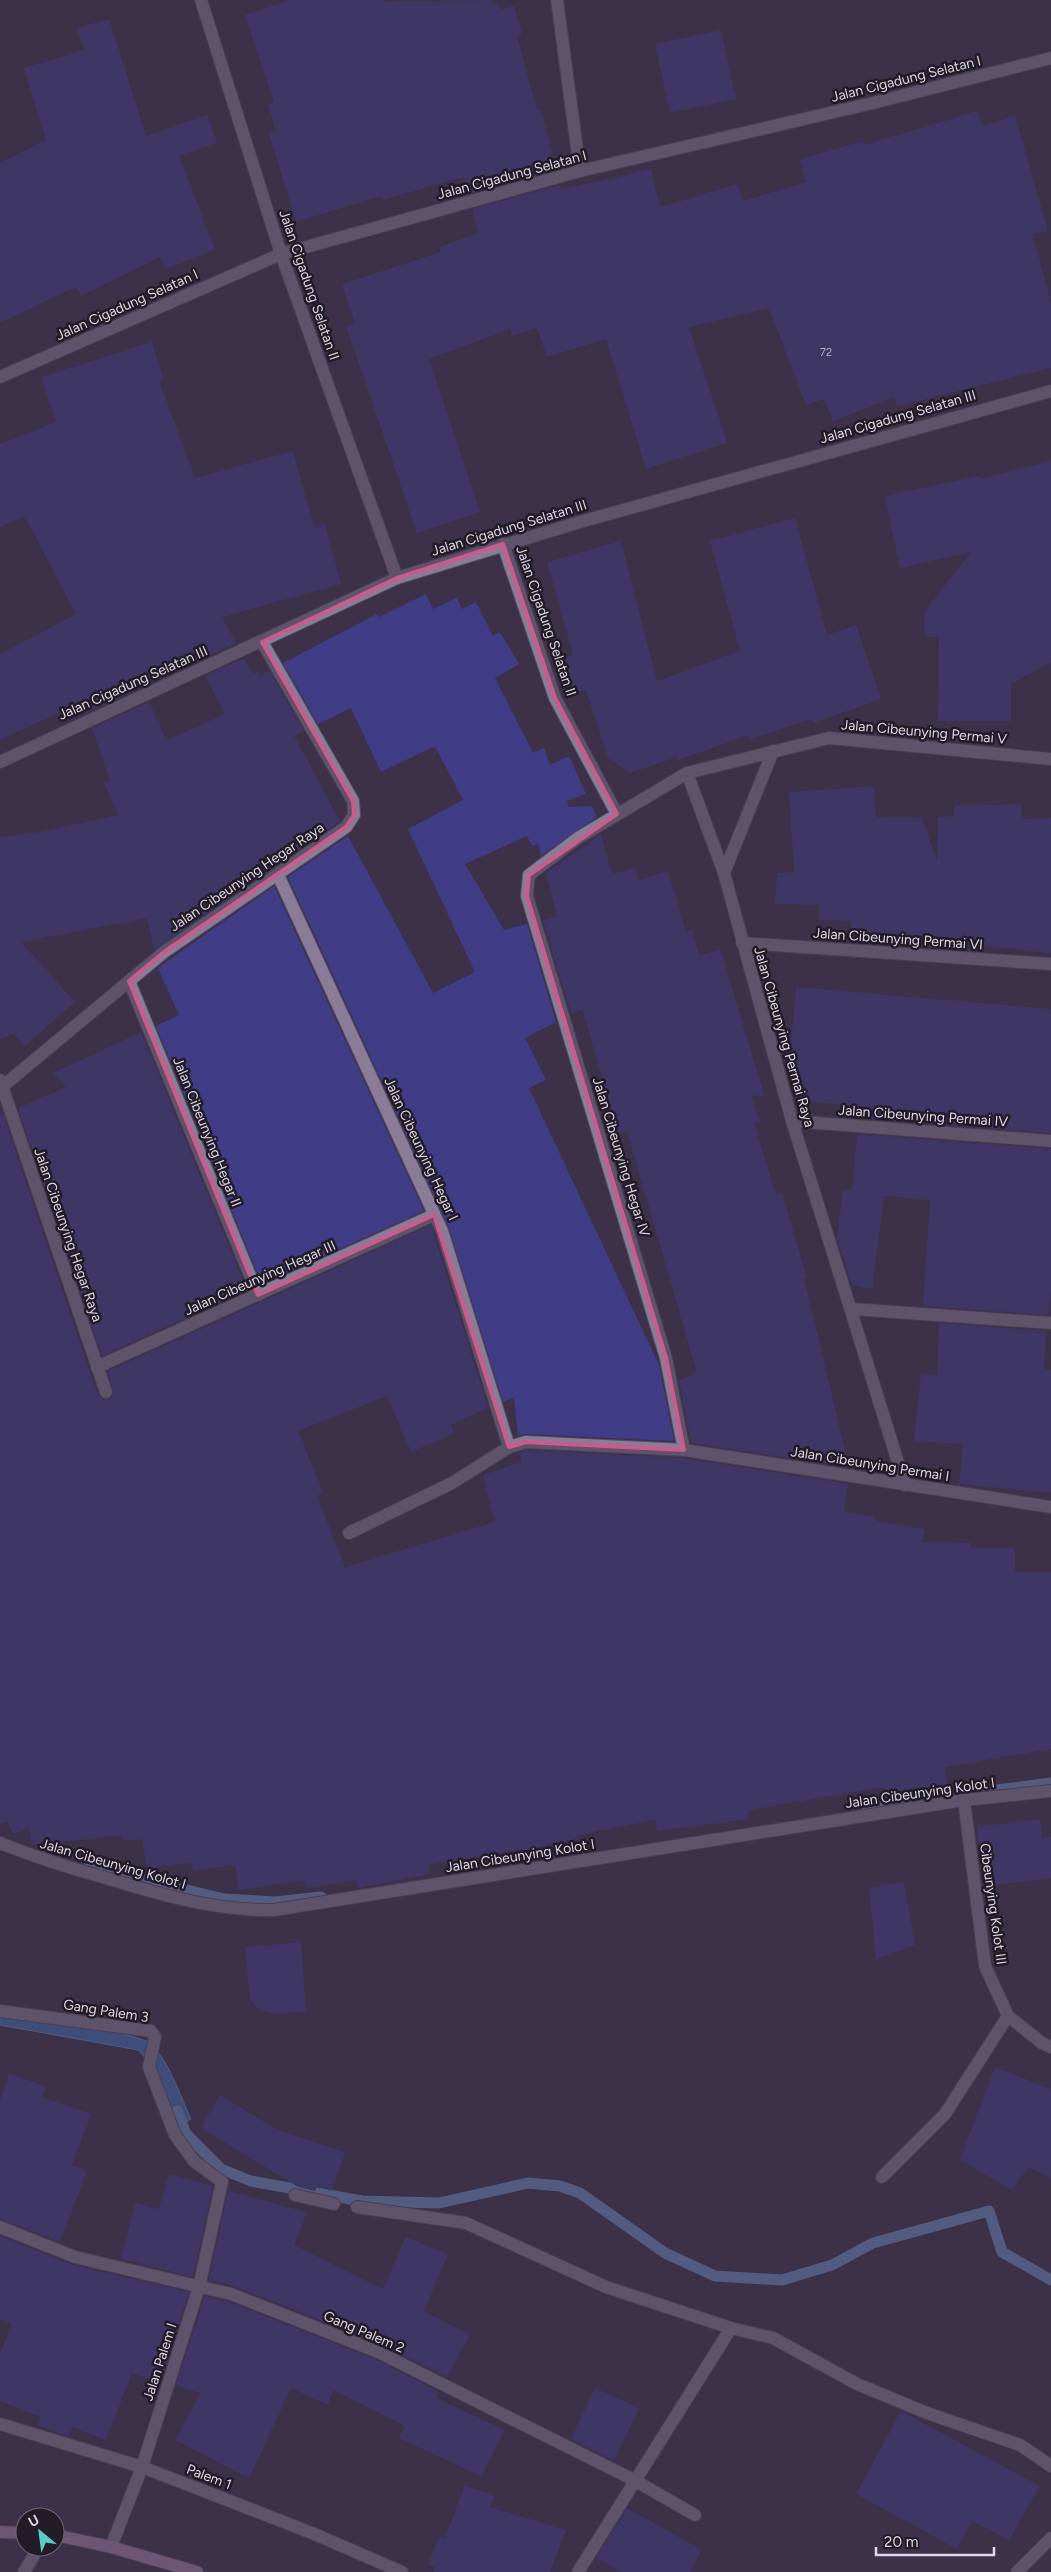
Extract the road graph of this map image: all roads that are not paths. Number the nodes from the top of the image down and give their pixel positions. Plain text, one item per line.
1 (201, 0) edge
2 (557, 0) edge
3 (1051, 58) edge
4 (580, 171) junction
5 (281, 254) junction
6 (0, 377) edge
7 (1051, 391) edge
8 (503, 544) junction
9 (396, 578) junction
10 (262, 642) junction
11 (773, 752) junction
12 (1051, 759) edge
13 (0, 762) edge
14 (687, 773) junction
15 (618, 814) junction
16 (724, 873) junction
17 (278, 875) junction
18 (529, 875) joint
19 (742, 943) junction
20 (1051, 964) edge
21 (129, 981) junction
22 (1, 1084) edge
23 (792, 1121) junction
24 (1051, 1141) edge
25 (434, 1215) junction
26 (258, 1295) junction
27 (852, 1309) junction
28 (1051, 1323) edge
29 (97, 1367) junction
30 (106, 1392) dead end
31 (510, 1447) junction
32 (684, 1450) junction
33 (905, 1486) junction
34 (1051, 1508) edge
35 (349, 1533) dead end
36 (1051, 1791) edge
37 (964, 1800) junction
38 (0, 1843) edge
39 (0, 2011) edge
40 (1008, 2016) junction
41 (1051, 2047) edge
42 (882, 2176) dead end
43 (222, 2182) joint
44 (295, 2195) dead end
45 (334, 2204) dead end
46 (357, 2206) dead end
47 (0, 2227) edge
48 (199, 2287) junction
49 (730, 2328) junction
50 (0, 2424) edge
51 (1051, 2466) edge
52 (142, 2467) junction
53 (634, 2480) junction
54 (695, 2516) dead end
55 (0, 2532) edge
56 (15, 2533) edge
57 (65, 2537) edge
58 (1051, 2538) edge
59 (111, 2547) junction
60 (33, 2557) edge
61 (24, 2572) edge
62 (197, 2572) edge
63 (402, 2572) edge
64 (578, 2572) edge
65 (1017, 2572) edge

1 - 5 street, Jalan Cigadung Selatan II
2 - 4 street
3 - 4 street, Jalan Cigadung Selatan I
4 - 5 street, Jalan Cigadung Selatan I
5 - 6 street, Jalan Cigadung Selatan I
5 - 9 street, Jalan Cigadung Selatan II
7 - 8 street, Jalan Cigadung Selatan III
8 - 9 street, Jalan Cigadung Selatan III
8 - 15 street, Jalan Cigadung Selatan II
9 - 10 street, Jalan Cigadung Selatan III
10 - 13 street, Jalan Cigadung Selatan III
10 - 17 street, Jalan Cibeunying Hegar Raya
11 - 12 street, Jalan Cibeunying Permai V
11 - 14 street, Jalan Cibeunying Permai V
11 - 16 street
14 - 15 street, Jalan Cibeunying Permai V
14 - 16 street, Jalan Cibeunying Permai Raya
15 - 18 street, Jalan Cibeunying Permai V
16 - 19 street, Jalan Cibeunying Permai Raya
17 - 21 street, Jalan Cibeunying Hegar Raya
17 - 25 street, Jalan Cibeunying Hegar I
18 - 32 street, Jalan Cibeunying Hegar IV
19 - 20 street, Jalan Cibeunying Permai VI
19 - 23 street, Jalan Cibeunying Permai Raya
21 - 22 street, Jalan Cibeunying Hegar Raya
21 - 26 street, Jalan Cibeunying Hegar II
22 - 29 street, Jalan Cibeunying Hegar Raya
23 - 24 street, Jalan Cibeunying Permai IV
23 - 27 street, Jalan Cibeunying Permai Raya
25 - 26 street, Jalan Cibeunying Hegar III
25 - 31 street, Jalan Cibeunying Hegar I
26 - 29 street, Jalan Cibeunying Hegar III
27 - 28 street
27 - 33 street, Jalan Cibeunying Permai Raya
29 - 30 street, Jalan Cibeunying Hegar Raya
31 - 32 street, Jalan Cibeunying Permai I
31 - 35 street
32 - 33 street, Jalan Cibeunying Permai I
33 - 34 street, Jalan Cibeunying Permai I
36 - 37 street, Jalan Cibeunying Kolot I
37 - 38 street, Jalan Cibeunying Kolot I
37 - 40 street, Cibeunying Kolot III
39 - 43 street, Gang Palem 3
40 - 41 street, Cibeunying Kolot III
40 - 42 street
43 - 48 street, Jalan Palem I
44 - 45 street
46 - 49 street
47 - 48 street, Gang Palem 2
48 - 52 street, Jalan Palem I
48 - 53 street, Gang Palem 2
49 - 51 street
49 - 53 street
50 - 52 street, Palem 1
52 - 59 street, Jalan Palem I
52 - 63 street, Palem 1
53 - 54 street, Gang Palem 2
53 - 64 street
55 - 56 main road
57 - 59 main road
58 - 65 street
59 - 62 main road
60 - 61 street

